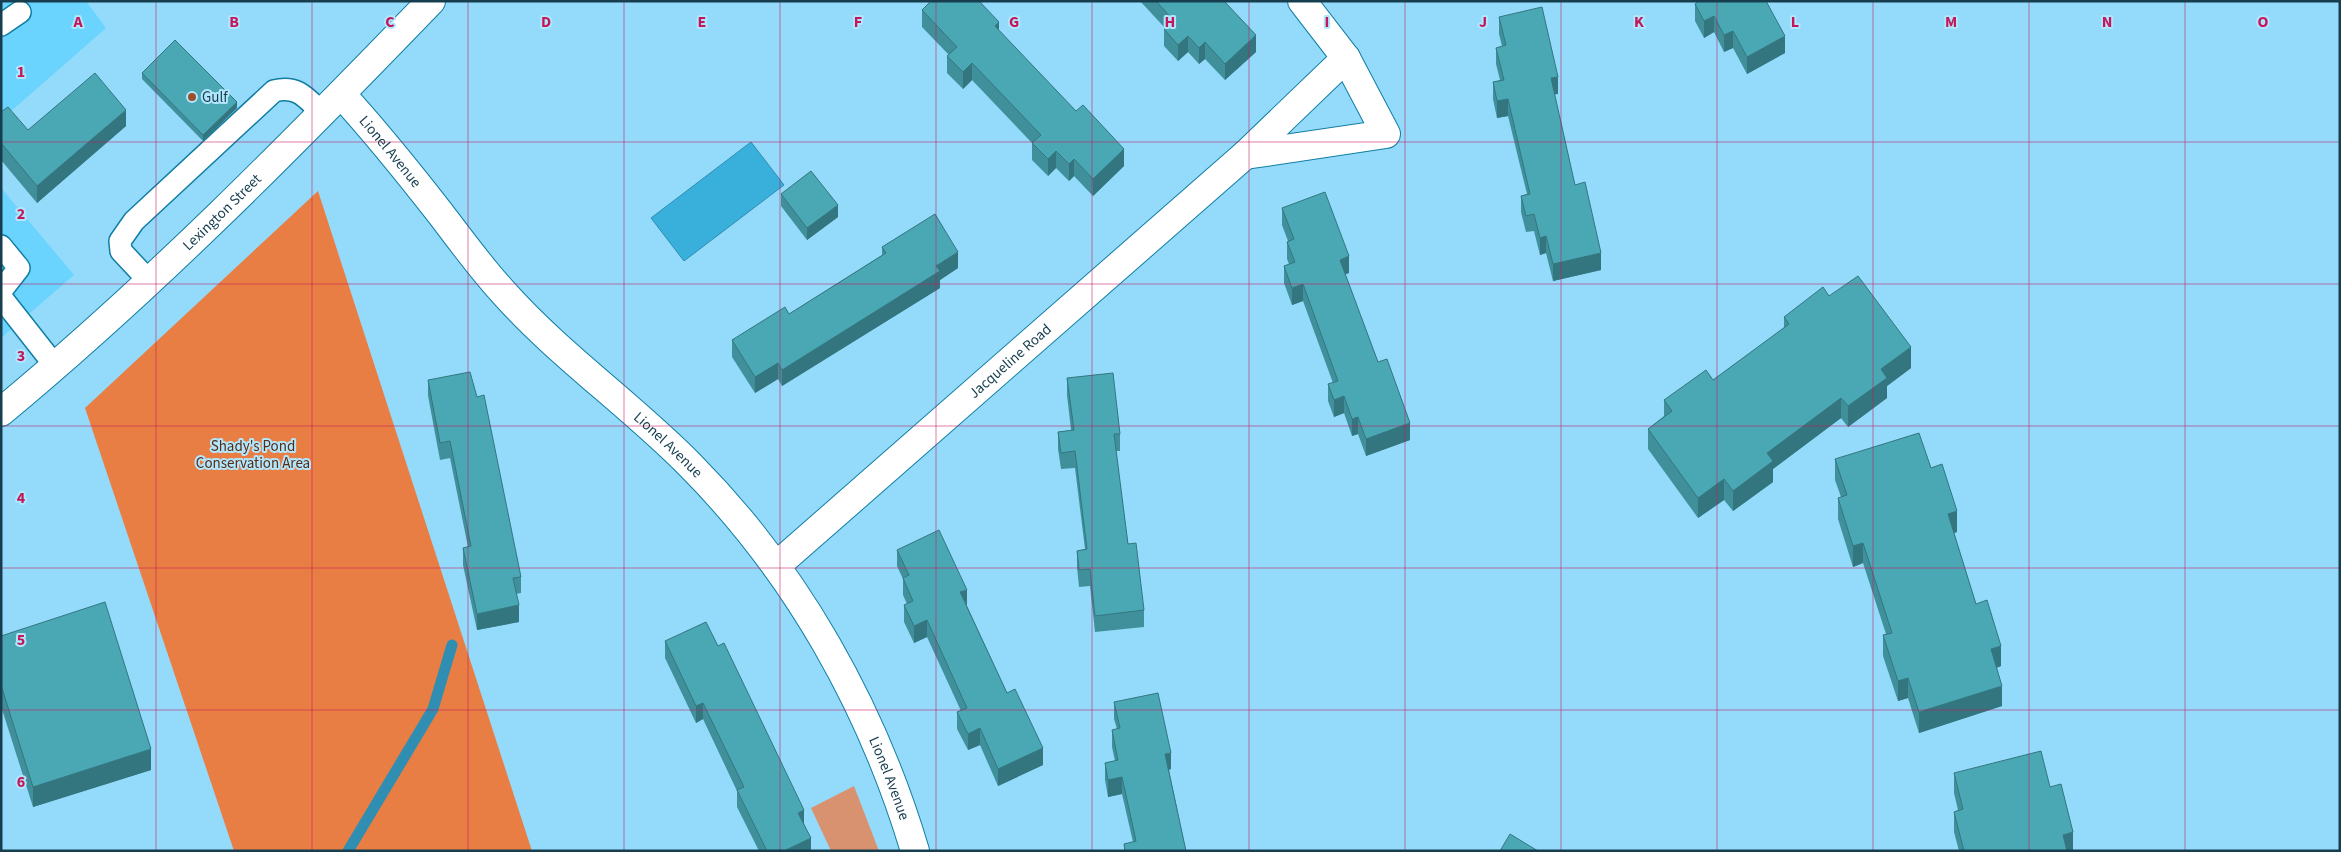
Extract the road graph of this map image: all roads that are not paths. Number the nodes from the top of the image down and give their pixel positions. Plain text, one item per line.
1 (1302, 1) edge
2 (421, 5) edge
3 (20, 12) dead end
4 (1, 25) edge
5 (1346, 58) junction
6 (341, 94) junction
7 (322, 113) junction
8 (1245, 155) junction
9 (1, 246) edge
10 (150, 282) junction
11 (1, 292) edge
12 (1, 297) edge
13 (56, 367) junction
14 (1, 412) edge
15 (776, 566) junction
16 (915, 851) edge

1 - 5 street
2 - 6 street, Lexington Street
3 - 4 lane
5 - 8 street, Jacqueline Road
5 - 8 street
6 - 7 street, Lexington Street
6 - 15 street, Lionel Avenue
7 - 10 street, Lexington Street
7 - 10 lane
8 - 15 street, Jacqueline Road
9 - 11 lane
10 - 13 street, Lexington Street
12 - 13 lane
13 - 14 street, Lexington Street
15 - 16 street, Lionel Avenue

